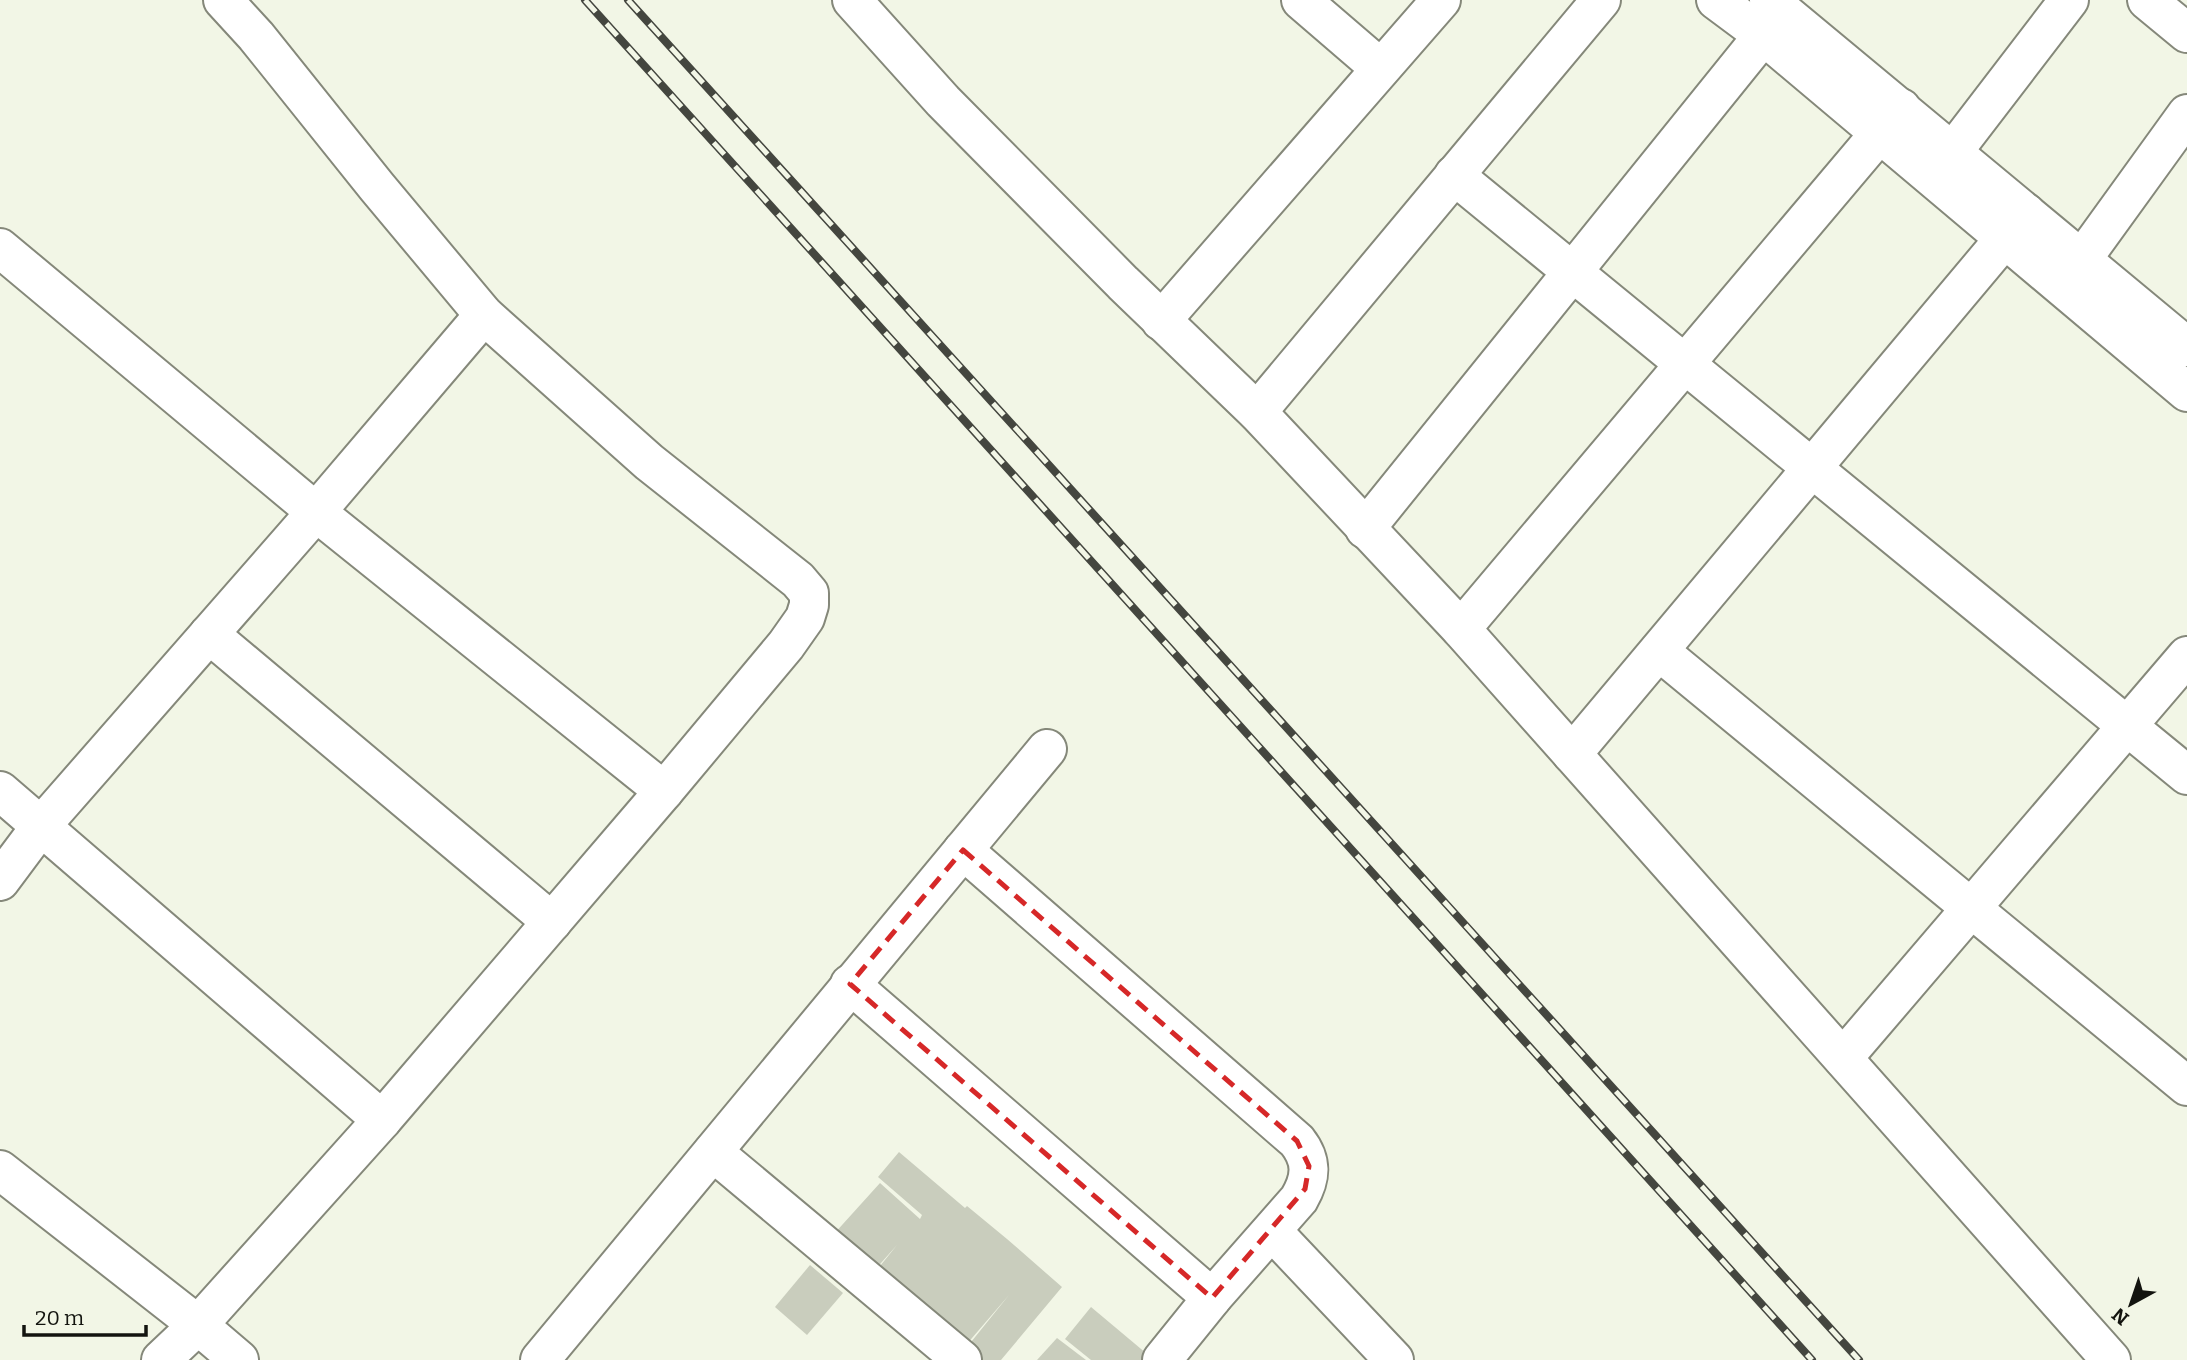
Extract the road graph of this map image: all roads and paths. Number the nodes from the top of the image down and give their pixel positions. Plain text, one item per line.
1 (223, 0) edge
2 (852, 0) edge
3 (1301, 0) edge
4 (1441, 0) edge
5 (1601, 0) edge
6 (1716, 0) edge
7 (2069, 0) edge
8 (2147, 0) edge
9 (1772, 15) edge
10 (2187, 33) edge
11 (1380, 68) junction
12 (2187, 114) edge
13 (1890, 120) junction
14 (1943, 165) junction
15 (1454, 176) junction
16 (2016, 225) junction
17 (0, 248) edge
18 (1572, 272) junction
19 (2072, 273) junction
20 (484, 315) junction
21 (1161, 321) junction
22 (2187, 347) edge
23 (1685, 364) junction
24 (2187, 392) edge
25 (1257, 412) junction
26 (1812, 468) junction
27 (316, 512) junction
28 (1365, 529) junction
29 (1461, 629) junction
30 (209, 634) junction
31 (1659, 651) junction
32 (2187, 656) edge
33 (2127, 726) junction
34 (1047, 749) dead end
35 (1572, 754) junction
36 (2187, 775) edge
37 (0, 791) edge
38 (664, 791) junction
39 (41, 826) junction
40 (963, 850) junction
41 (0, 881) edge
42 (1971, 908) junction
43 (552, 922) junction
44 (850, 984) junction
45 (1843, 1058) junction
46 (2187, 1086) edge
47 (382, 1120) junction
48 (713, 1152) junction
49 (0, 1170) edge
50 (1272, 1231) junction
51 (1212, 1298) junction
52 (198, 1325) junction
53 (161, 1360) edge
54 (239, 1360) edge
55 (540, 1360) edge
56 (962, 1360) edge
57 (1162, 1360) edge
58 (1394, 1360) edge
59 (2111, 1360) edge

1 - 20 street
2 - 21 street
3 - 11 street
4 - 11 street
5 - 15 street
6 - 9 street
7 - 14 street
8 - 10 street
9 - 13 street
9 - 18 street
11 - 21 street
12 - 19 street
13 - 14 street
13 - 23 street
14 - 16 street
15 - 18 street
15 - 25 street
16 - 19 street
16 - 26 street
17 - 27 street
18 - 23 street
18 - 28 street
19 - 22 street
19 - 24 street
20 - 27 street
20 - 38 street
21 - 25 street
23 - 26 street
23 - 29 street
25 - 28 street
26 - 31 street
26 - 33 street
27 - 30 street
27 - 38 street
28 - 29 street
29 - 35 street
30 - 39 street
30 - 43 street
31 - 35 street
31 - 42 street
32 - 33 street
33 - 36 street
33 - 42 street
34 - 40 street
35 - 45 street
37 - 39 street
38 - 43 street
39 - 41 street
39 - 47 street
40 - 44 street
40 - 50 street
42 - 45 street
42 - 46 street
43 - 47 street
44 - 48 street
44 - 51 street
45 - 59 street
47 - 52 street
48 - 55 street
48 - 56 street
49 - 52 street
50 - 51 street
50 - 58 street
51 - 57 street
52 - 53 street
52 - 54 street

